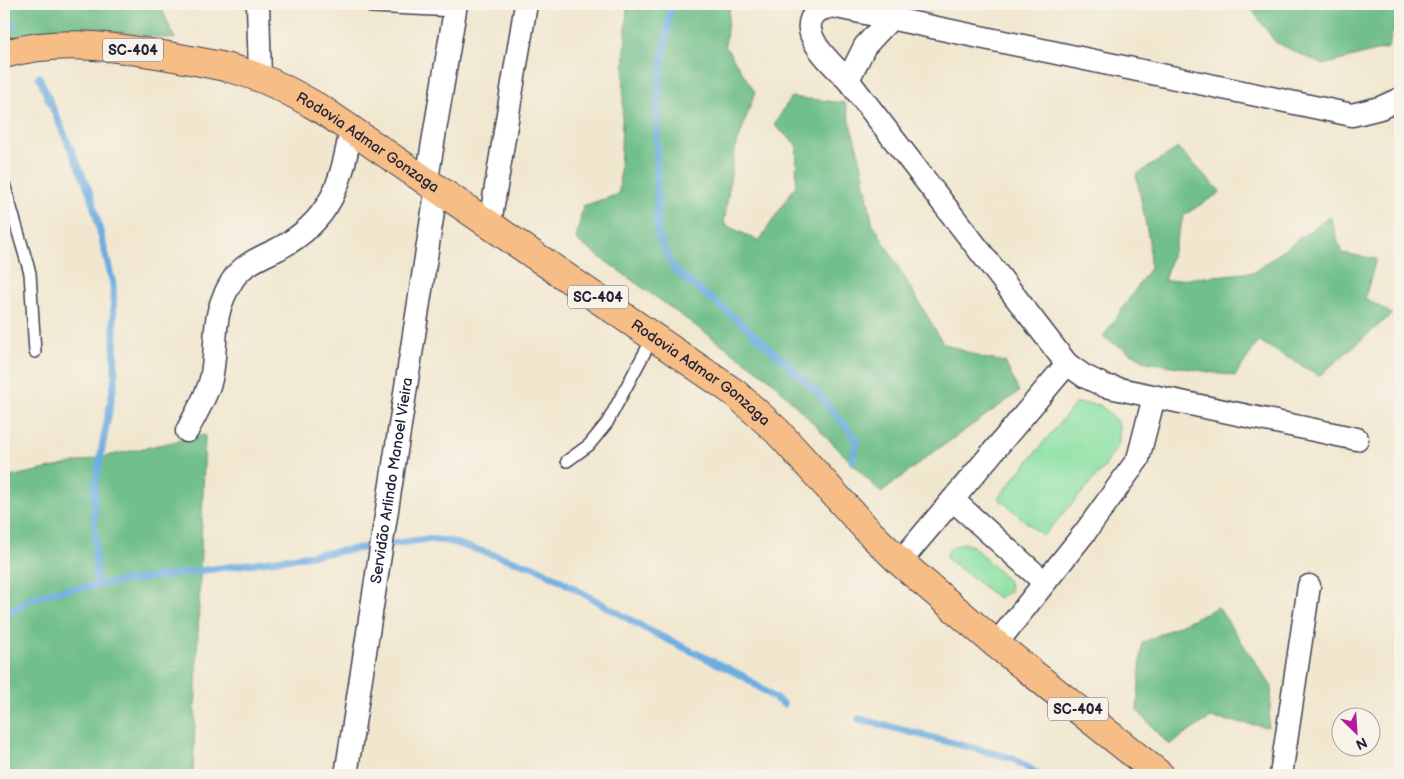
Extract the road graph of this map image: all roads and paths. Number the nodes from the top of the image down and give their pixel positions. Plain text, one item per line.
1 (258, 4) edge
2 (526, 4) edge
3 (372, 7) dead end
4 (455, 7) edge
5 (892, 17) junction
6 (4, 54) edge
7 (260, 78) junction
8 (848, 80) junction
9 (1400, 99) edge
10 (351, 128) junction
11 (432, 183) junction
12 (4, 184) edge
13 (490, 223) junction
14 (654, 336) junction
15 (35, 352) dead end
16 (1067, 364) junction
17 (1154, 397) junction
18 (187, 431) dead end
19 (1357, 439) dead end
20 (567, 461) dead end
21 (953, 500) junction
22 (900, 562) junction
23 (1044, 582) junction
24 (1309, 586) dead end
25 (996, 644) junction
26 (346, 775) edge
27 (1160, 775) edge
28 (1281, 775) edge

1 - 7 street
2 - 13 street
3 - 4 lane
4 - 11 street, Servidão Arlindo Manoel Vieira
5 - 8 street
5 - 8 street
5 - 9 street
6 - 7 main road, Rodovia Admar Gonzaga / SC-404
7 - 10 main road, Rodovia Admar Gonzaga / SC-404
8 - 16 street
10 - 11 main road, Rodovia Admar Gonzaga / SC-404
10 - 18 street
11 - 13 main road, Rodovia Admar Gonzaga / SC-404
11 - 26 street, Servidão Arlindo Manoel Vieira
12 - 15 lane
13 - 14 main road, Rodovia Admar Gonzaga / SC-404
14 - 20 lane
14 - 22 main road, Rodovia Admar Gonzaga / SC-404
16 - 17 street
16 - 21 street
17 - 19 street
17 - 23 street
21 - 22 street
21 - 23 street
22 - 25 main road, Rodovia Admar Gonzaga / SC-404
23 - 25 street
24 - 28 street
25 - 27 main road, Rodovia Admar Gonzaga / SC-404

